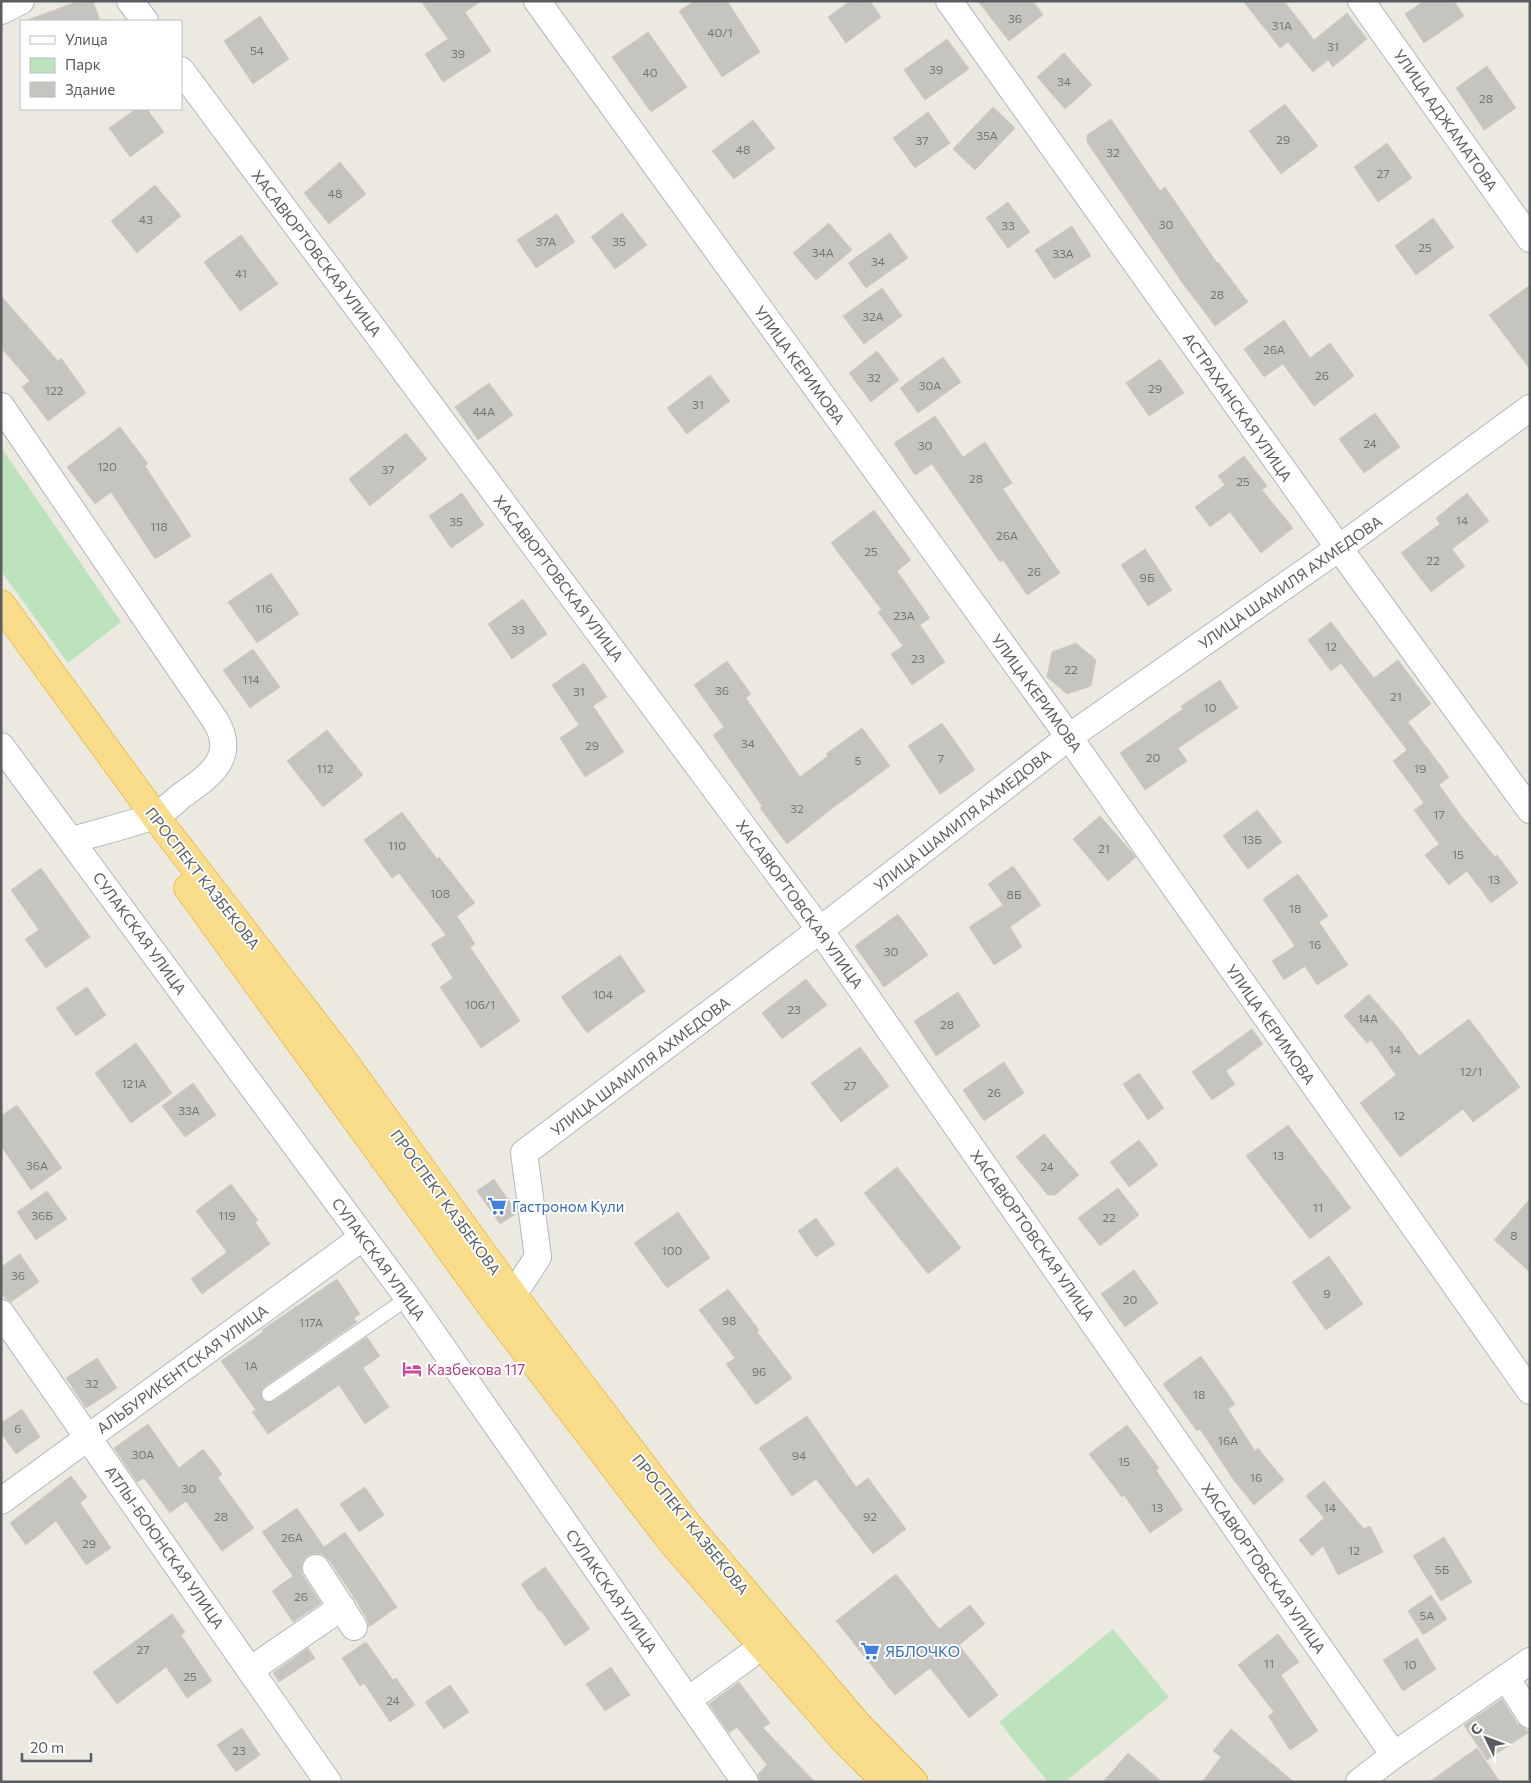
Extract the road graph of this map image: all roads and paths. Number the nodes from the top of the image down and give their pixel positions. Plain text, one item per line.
1 (21, 1) edge
2 (130, 1) edge
3 (537, 1) edge
4 (949, 1) edge
5 (1361, 1) edge
6 (1, 11) edge
7 (144, 20) edge
8 (182, 71) edge
9 (1530, 239) edge
10 (1, 406) edge
11 (1530, 408) edge
12 (1338, 548) junction
13 (1, 604) edge
14 (1, 632) edge
15 (1069, 737) junction
16 (1, 746) edge
17 (1530, 810) edge
18 (147, 818) junction
19 (72, 840) junction
20 (820, 930) junction
21 (364, 1237) junction
22 (513, 1295) junction
23 (408, 1298) junction
24 (1, 1314) edge
25 (1530, 1391) edge
26 (269, 1394) dead end
27 (88, 1437) junction
28 (1, 1501) edge
29 (316, 1568) dead end
30 (749, 1656) dead end
31 (1530, 1662) edge
32 (250, 1670) junction
33 (1507, 1679) junction
34 (688, 1700) junction
35 (1530, 1715) edge
36 (1394, 1755) junction
37 (328, 1782) edge
38 (745, 1782) edge
39 (886, 1782) edge
40 (914, 1782) edge
41 (1359, 1782) edge

1 - 6 street
2 - 7 street
3 - 15 street, УЛИЦА КЕРИМОВА
4 - 12 street, АСТРАХАНСКАЯ УЛИЦА
5 - 9 street, УЛИЦА АДЖАМАТОВА
8 - 20 street, ХАСАВЮРТОВСКАЯ УЛИЦА
10 - 18 street
11 - 12 street, УЛИЦА ШАМИЛЯ АХМЕДОВА
12 - 15 street, УЛИЦА ШАМИЛЯ АХМЕДОВА
12 - 17 street, АСТРАХАНСКАЯ УЛИЦА
13 - 18 highway, ПРОСПЕКТ КАЗБЕКОВА
14 - 18 highway, ПРОСПЕКТ КАЗБЕКОВА
15 - 20 street, УЛИЦА ШАМИЛЯ АХМЕДОВА
15 - 25 street, УЛИЦА КЕРИМОВА
16 - 19 street, СУЛАКСКАЯ УЛИЦА
18 - 19 street
18 - 22 highway, ПРОСПЕКТ КАЗБЕКОВА
18 - 39 highway, ПРОСПЕКТ КАЗБЕКОВА
19 - 21 street, СУЛАКСКАЯ УЛИЦА
20 - 22 street, УЛИЦА ШАМИЛЯ АХМЕДОВА
20 - 36 street, ХАСАВЮРТОВСКАЯ УЛИЦА
21 - 23 street, СУЛАКСКАЯ УЛИЦА
21 - 27 street, АЛЬБУРИКЕНТСКАЯ УЛИЦА
22 - 40 highway, ПРОСПЕКТ КАЗБЕКОВА
23 - 26 lane
23 - 34 street, СУЛАКСКАЯ УЛИЦА
24 - 27 street, АТЛЫ-БОЮНСКАЯ УЛИЦА
27 - 28 street, АЛЬБУРИКЕНТСКАЯ УЛИЦА
27 - 32 street, АТЛЫ-БОЮНСКАЯ УЛИЦА
29 - 32 street
30 - 34 street
31 - 33 street
32 - 37 street, АТЛЫ-БОЮНСКАЯ УЛИЦА
33 - 35 street
33 - 36 street
34 - 38 street, СУЛАКСКАЯ УЛИЦА
36 - 41 street

